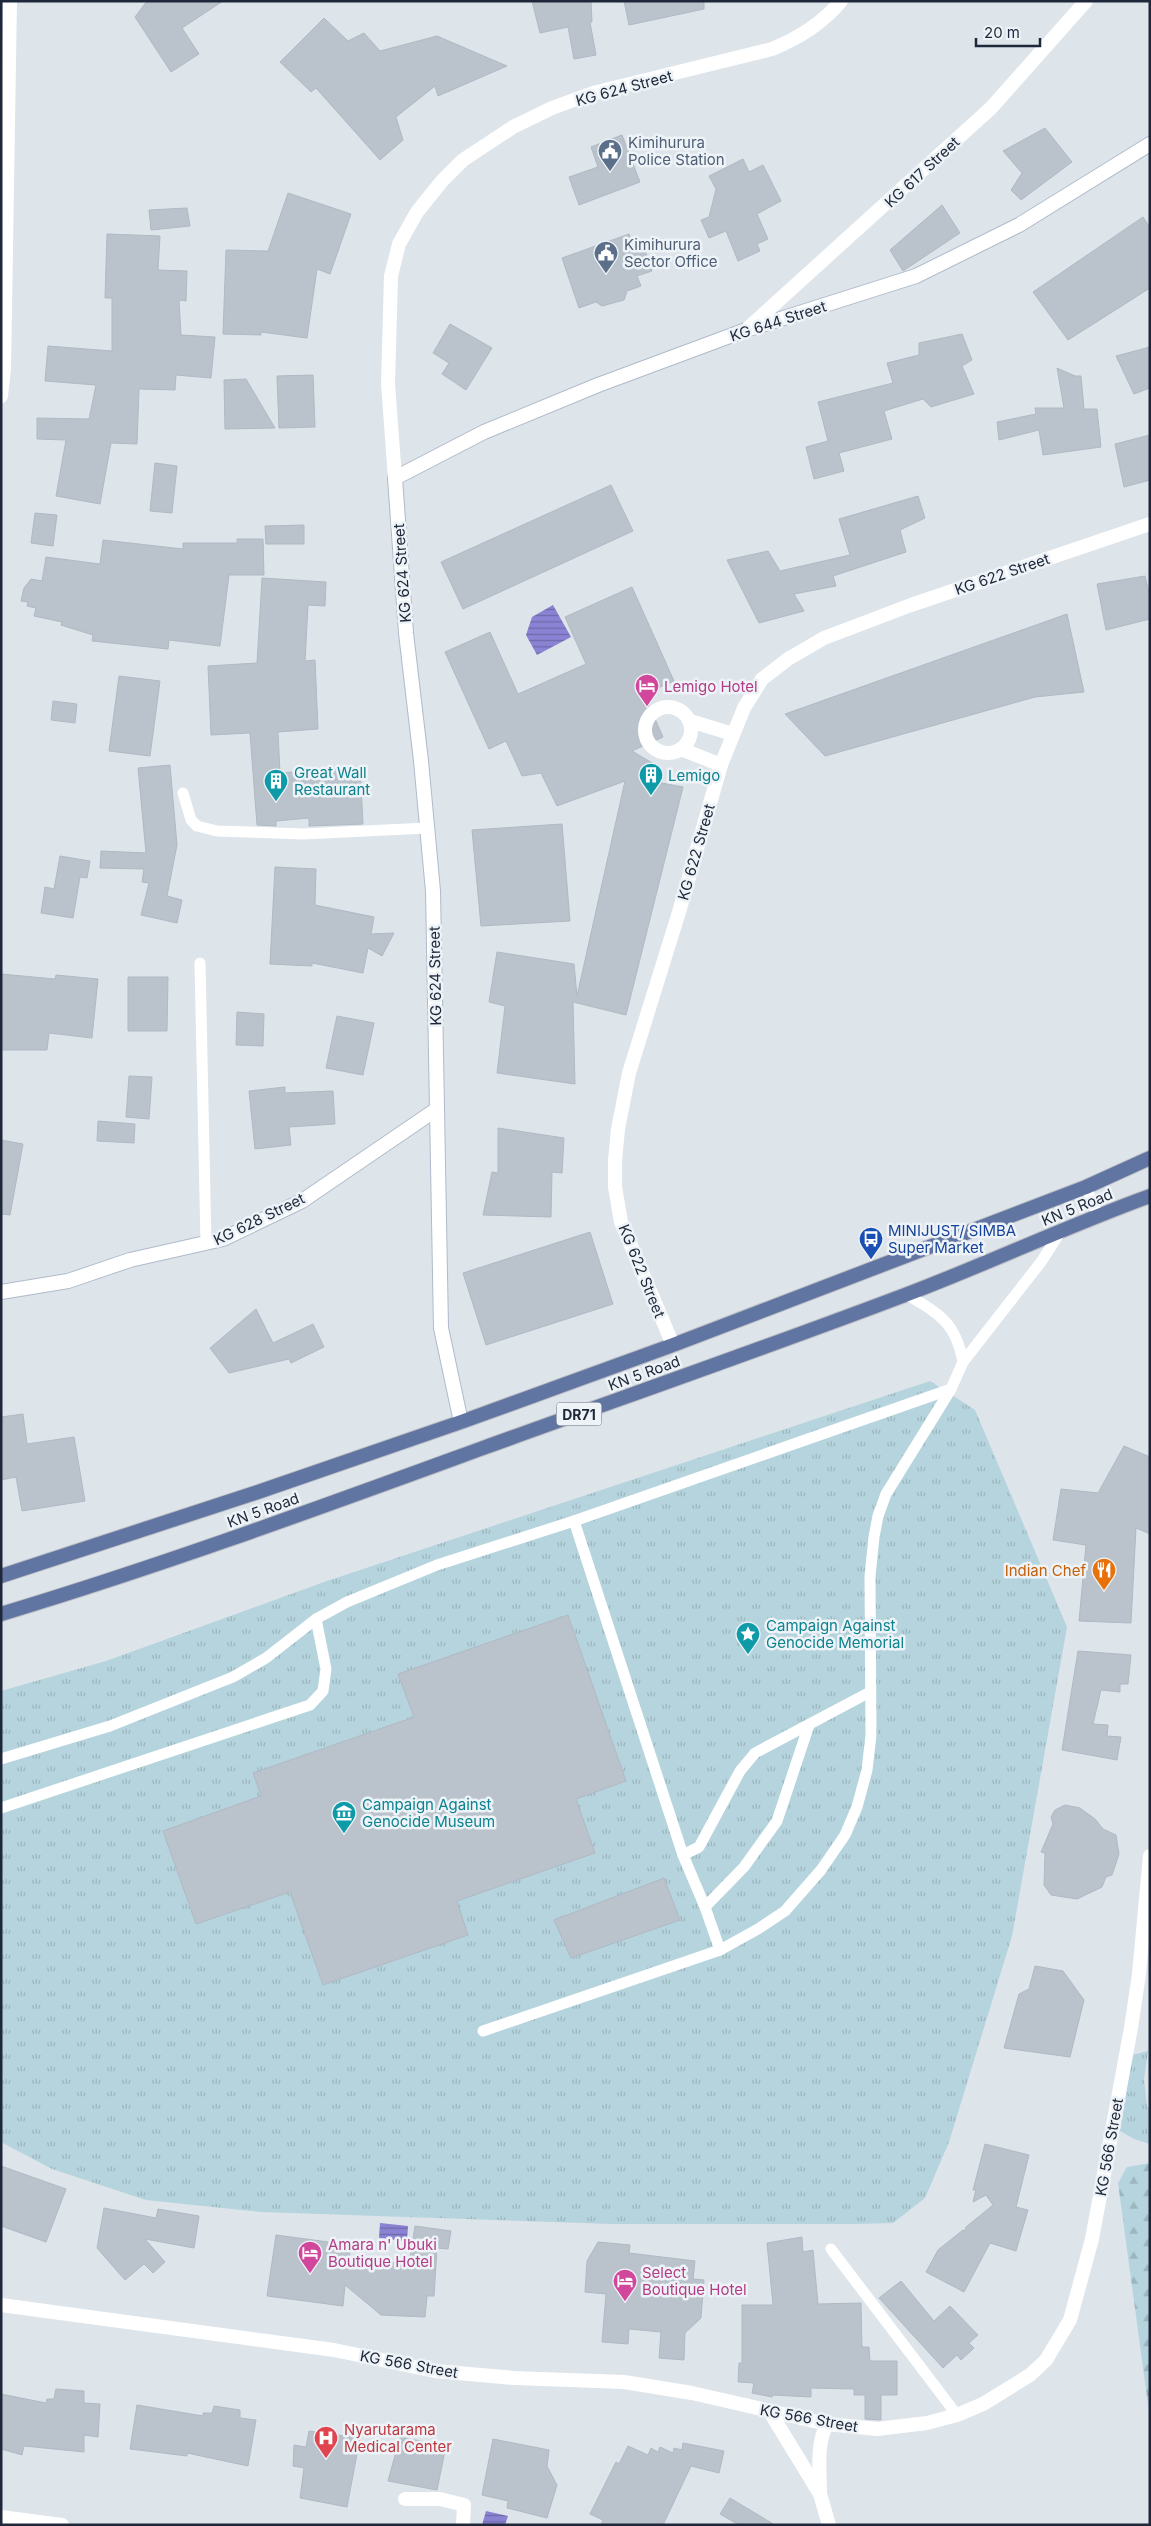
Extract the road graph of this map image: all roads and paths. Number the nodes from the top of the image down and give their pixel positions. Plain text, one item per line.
1 (10, 1) edge
2 (841, 1) edge
3 (1086, 1) edge
4 (1150, 144) edge
5 (746, 330) junction
6 (1, 396) edge
7 (395, 478) junction
8 (1150, 524) edge
9 (690, 721) junction
10 (732, 734) junction
11 (682, 749) junction
12 (721, 765) junction
13 (183, 794) dead end
14 (427, 828) junction
15 (200, 963) dead end
16 (437, 1109) junction
17 (1150, 1158) edge
18 (1086, 1187) junction
19 (1150, 1196) edge
20 (1098, 1215) junction
21 (1061, 1231) junction
22 (206, 1244) junction
23 (1, 1292) edge
24 (906, 1294) junction
25 (673, 1346) junction
26 (963, 1362) junction
27 (951, 1389) junction
28 (461, 1422) junction
29 (574, 1521) junction
30 (1, 1576) edge
31 (1, 1614) edge
32 (316, 1619) junction
33 (870, 1692) junction
34 (809, 1725) junction
35 (1, 1759) edge
36 (1, 1808) edge
37 (683, 1856) junction
38 (1150, 1856) edge
39 (706, 1907) junction
40 (720, 1950) junction
41 (483, 2031) dead end
42 (831, 2249) dead end
43 (1, 2305) edge
44 (770, 2412) junction
45 (957, 2415) junction
46 (827, 2424) junction
47 (820, 2494) junction
48 (405, 2500) dead end
49 (1, 2517) edge
50 (62, 2525) edge
51 (463, 2525) edge
52 (829, 2525) edge

1 - 6 street
2 - 7 street, KG 624 Street
3 - 5 street, KG 617 Street
4 - 5 street, KG 644 Street
5 - 7 street, KG 644 Street
7 - 14 street, KG 624 Street
8 - 10 street, KG 622 Street
9 - 10 street
9 - 11 street
9 - 11 street
10 - 12 street, KG 622 Street
11 - 12 street
12 - 25 street, KG 622 Street
13 - 14 lane
14 - 16 street, KG 624 Street
15 - 22 lane
16 - 22 street, KG 628 Street
16 - 28 street, KG 624 Street
17 - 18 main road, KN 5 Road / DR71
18 - 20 lane
18 - 25 main road, KN 5 Road / DR71
19 - 20 main road, KN 5 Road / DR71
20 - 21 main road, KN 5 Road / DR71
21 - 24 main road, KN 5 Road / DR71
21 - 26 lane
22 - 23 street, KG 628 Street
24 - 26 lane
24 - 31 main road, KN 5 Road / DR71
25 - 28 main road, KN 5 Road / DR71
26 - 27 lane
27 - 29 lane
27 - 33 lane
28 - 30 main road, KN 5 Road / DR71
29 - 32 lane
29 - 37 lane
32 - 35 lane
32 - 36 lane
33 - 34 lane
33 - 40 lane
34 - 37 lane
34 - 39 lane
37 - 39 lane
38 - 45 street, KG 566 Street
39 - 40 lane
40 - 41 lane
42 - 45 lane
43 - 44 street, KG 566 Street
44 - 46 street, KG 566 Street
44 - 47 street
45 - 46 street, KG 566 Street
46 - 47 street
47 - 52 street
48 - 51 street
49 - 50 street

